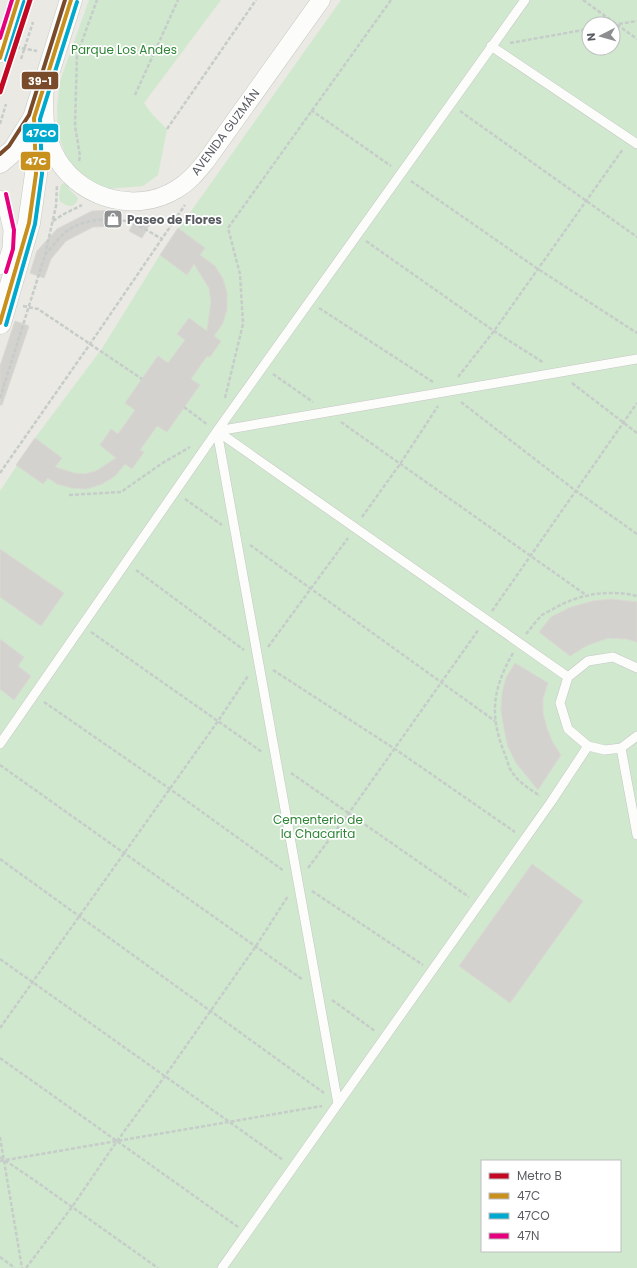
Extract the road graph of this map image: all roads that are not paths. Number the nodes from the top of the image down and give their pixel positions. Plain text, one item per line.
1 (18, 0) edge
2 (71, 0) edge
3 (321, 0) edge
4 (524, 0) edge
5 (491, 46) junction
6 (0, 58) edge
7 (44, 90) junction
8 (34, 118) junction
9 (633, 142) edge
10 (0, 162) edge
11 (0, 195) edge
12 (0, 270) edge
13 (1, 320) edge
14 (637, 359) edge
15 (216, 431) junction
16 (637, 667) edge
17 (568, 677) junction
18 (637, 736) edge
19 (0, 744) edge
20 (588, 746) junction
21 (621, 748) junction
22 (637, 835) edge
23 (338, 1104) junction
24 (222, 1268) edge

1 - 6 lane
2 - 7 main road
3 - 7 street, AVENIDA GUZMÁN
4 - 5 lane
5 - 9 lane
5 - 15 lane
7 - 8 main road
8 - 10 main road
8 - 13 main road
11 - 12 lane
14 - 15 lane
15 - 17 lane
15 - 19 lane
15 - 23 lane
16 - 17 lane
17 - 20 lane
18 - 21 lane
20 - 21 lane
20 - 23 lane
21 - 22 lane
23 - 24 lane

